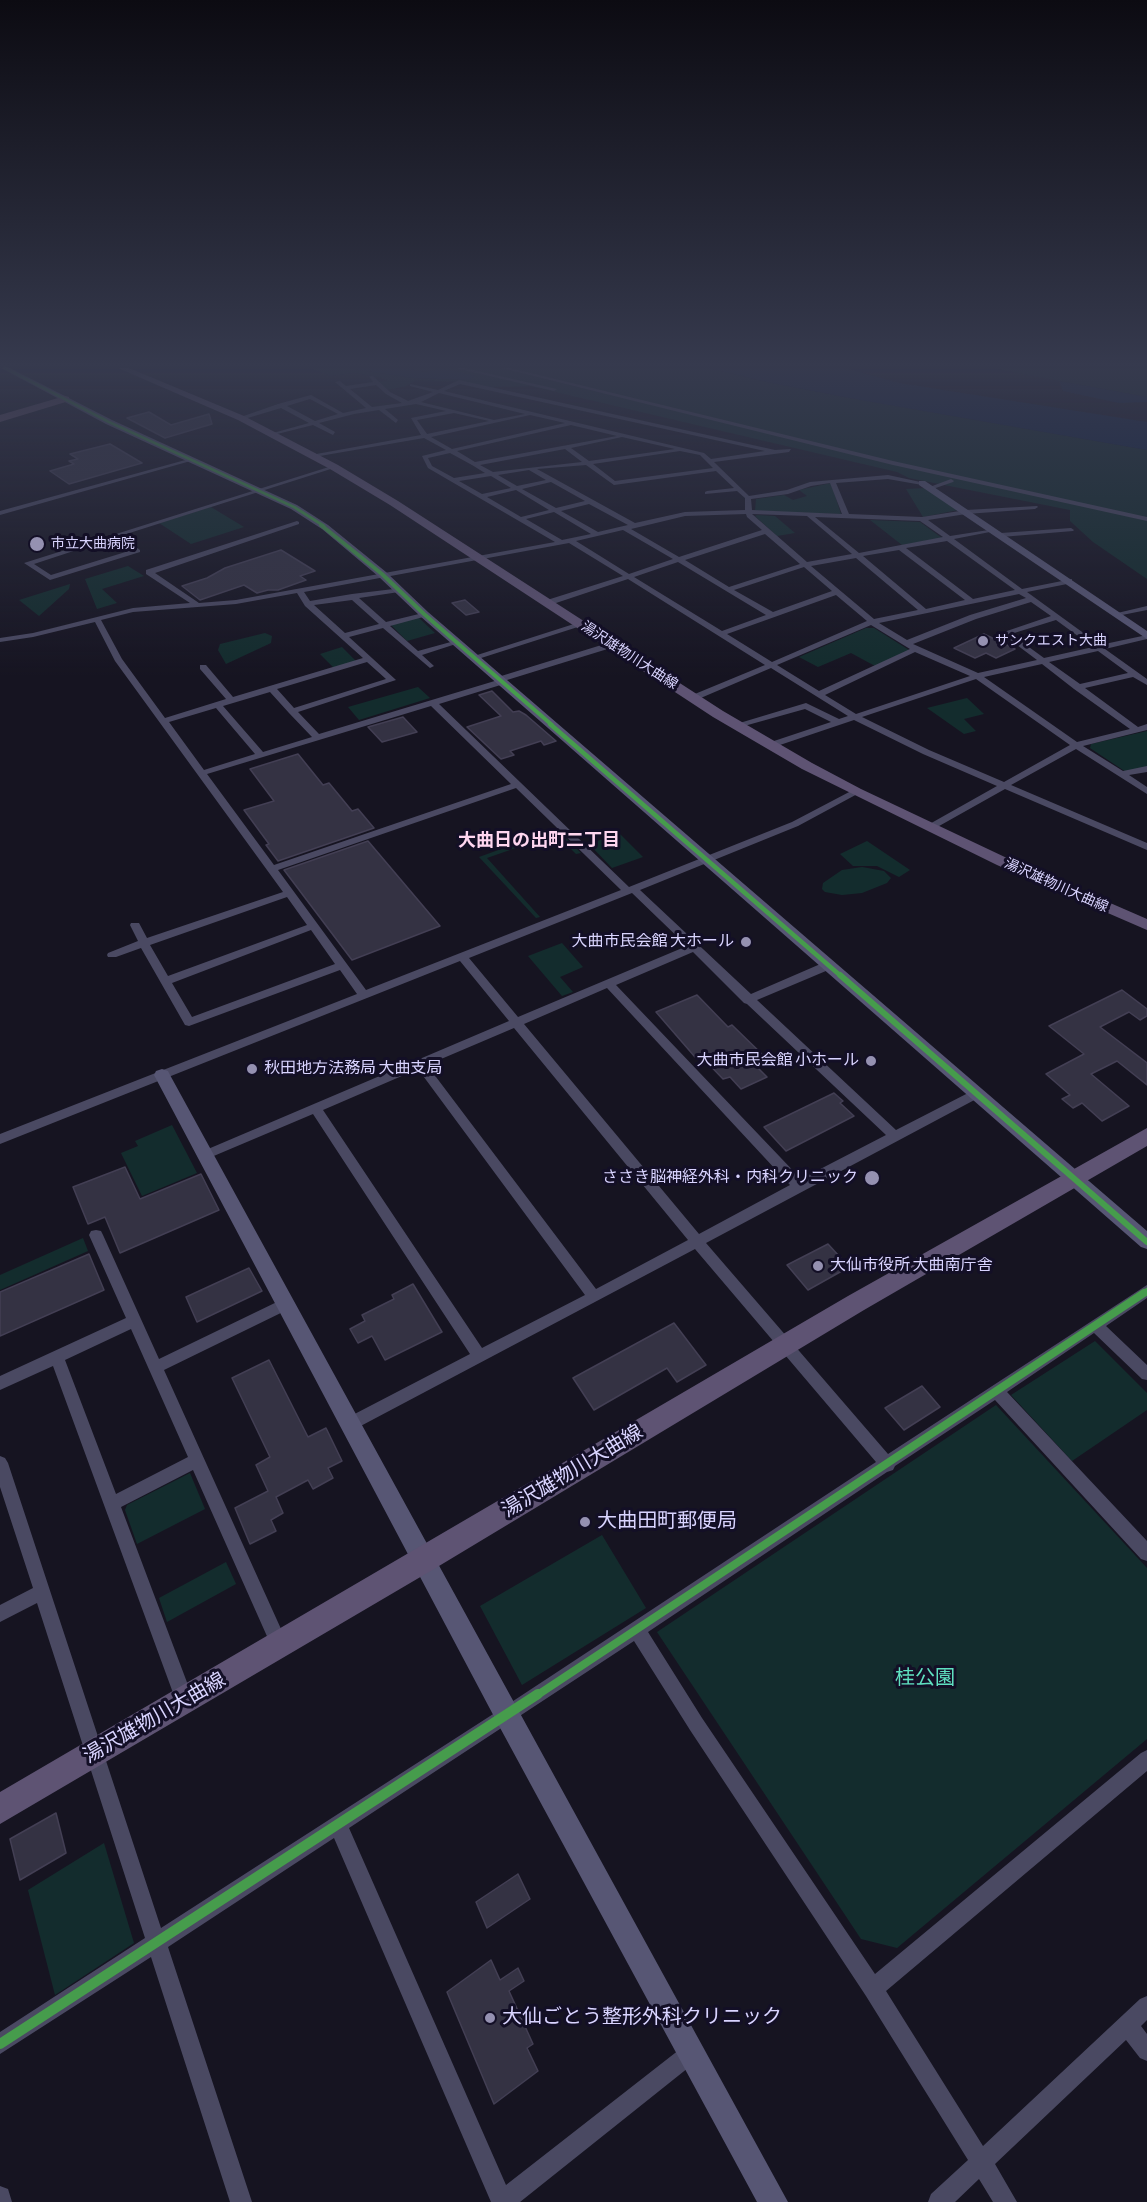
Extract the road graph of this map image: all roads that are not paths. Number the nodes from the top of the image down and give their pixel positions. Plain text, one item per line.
1 (152, 471) edge
2 (215, 471) edge
3 (322, 471) edge
4 (340, 471) edge
5 (438, 471) edge
6 (486, 471) edge
7 (513, 471) edge
8 (536, 471) edge
9 (598, 471) edge
10 (705, 471) edge
11 (720, 471) edge
12 (922, 471) edge
13 (929, 471) edge
14 (492, 474) junction
15 (453, 480) junction
16 (554, 480) junction
17 (832, 481) junction
18 (951, 481) junction
19 (926, 485) junction
20 (517, 488) junction
21 (739, 489) junction
22 (258, 490) junction
23 (1020, 491) junction
24 (707, 493) dead end
25 (482, 496) junction
26 (748, 498) junction
27 (592, 501) junction
28 (1035, 507) dead end
29 (555, 510) junction
30 (748, 512) junction
31 (966, 512) junction
32 (0, 513) edge
33 (809, 515) junction
34 (847, 517) junction
35 (519, 519) junction
36 (922, 519) junction
37 (1147, 519) edge
38 (297, 523) dead end
39 (633, 525) junction
40 (623, 527) junction
41 (1071, 530) dead end
42 (767, 531) junction
43 (596, 533) junction
44 (997, 533) junction
45 (114, 536) junction
46 (948, 538) junction
47 (570, 540) junction
48 (560, 542) junction
49 (900, 548) junction
50 (857, 555) junction
51 (477, 558) junction
52 (679, 560) junction
53 (804, 565) junction
54 (382, 574) junction
55 (628, 576) junction
56 (1069, 581) junction
57 (729, 589) junction
58 (299, 590) junction
59 (399, 590) junction
60 (1020, 591) junction
61 (836, 592) junction
62 (352, 596) junction
63 (1032, 599) junction
64 (971, 601) junction
65 (547, 603) junction
66 (308, 604) junction
67 (199, 606) junction
68 (1147, 608) edge
69 (924, 611) junction
70 (424, 614) junction
71 (1117, 614) junction
72 (772, 615) junction
73 (1057, 617) junction
74 (97, 619) junction
75 (872, 622) junction
76 (384, 624) junction
77 (580, 625) junction
78 (720, 634) junction
79 (343, 636) junction
80 (1147, 636) edge
81 (0, 640) edge
82 (458, 642) junction
83 (907, 643) junction
84 (611, 645) junction
85 (1099, 648) junction
86 (916, 649) junction
87 (417, 654) junction
88 (475, 657) junction
89 (368, 659) junction
90 (1043, 662) junction
91 (430, 666) dead end
92 (770, 666) junction
93 (203, 667) dead end
94 (1135, 674) junction
95 (977, 676) junction
96 (502, 680) junction
97 (1147, 683) edge
98 (1077, 687) junction
99 (272, 689) junction
100 (820, 694) junction
101 (693, 698) junction
102 (232, 701) junction
103 (432, 702) junction
104 (218, 705) junction
105 (292, 711) junction
106 (855, 717) junction
107 (164, 721) junction
108 (838, 722) junction
109 (737, 725) junction
110 (1147, 727) edge
111 (1136, 729) junction
112 (316, 737) junction
113 (771, 745) junction
114 (1076, 745) junction
115 (260, 754) junction
116 (1147, 769) edge
117 (202, 773) junction
118 (1123, 774) junction
119 (516, 785) junction
120 (1004, 786) junction
121 (1147, 791) edge
122 (856, 792) junction
123 (929, 828) junction
124 (1147, 846) edge
125 (709, 859) junction
126 (272, 869) junction
127 (631, 890) junction
128 (289, 893) junction
129 (135, 925) dead end
130 (1147, 925) edge
131 (313, 926) junction
132 (144, 944) junction
133 (694, 947) junction
134 (112, 955) dead end
135 (462, 957) junction
136 (342, 964) junction
137 (829, 965) junction
138 (166, 981) junction
139 (608, 983) junction
140 (364, 995) junction
141 (748, 1000) junction
142 (516, 1023) junction
143 (420, 1064) junction
144 (162, 1075) junction
145 (976, 1094) junction
146 (315, 1108) junction
147 (1147, 1136) edge
148 (895, 1137) junction
149 (0, 1139) edge
150 (205, 1155) junction
151 (1073, 1178) junction
152 (799, 1186) junction
153 (96, 1235) dead end
154 (697, 1241) junction
155 (1147, 1242) edge
156 (1147, 1291) edge
157 (594, 1298) junction
158 (285, 1304) junction
159 (135, 1321) junction
160 (1096, 1326) junction
161 (785, 1345) junction
162 (57, 1357) junction
163 (480, 1357) junction
164 (156, 1367) junction
165 (1147, 1374) edge
166 (0, 1383) edge
167 (997, 1392) junction
168 (350, 1424) junction
169 (196, 1461) junction
170 (0, 1463) edge
171 (888, 1465) junction
172 (111, 1504) junction
173 (1147, 1553) edge
174 (425, 1560) junction
175 (42, 1592) junction
176 (0, 1614) edge
177 (637, 1630) junction
178 (279, 1646) junction
179 (185, 1701) junction
180 (507, 1716) junction
181 (95, 1754) junction
182 (1145, 1765) edge
183 (0, 1809) edge
184 (338, 1825) junction
185 (157, 1943) junction
186 (873, 1989) junction
187 (1147, 2006) edge
188 (1128, 2025) junction
189 (0, 2044) edge
190 (1147, 2051) edge
191 (692, 2053) junction
192 (980, 2161) junction
193 (0, 2197) edge
194 (1, 2202) edge
195 (241, 2202) edge
196 (502, 2202) edge
197 (773, 2202) edge
198 (939, 2202) edge
199 (1006, 2202) edge

1 - 32 street
2 - 22 street
3 - 22 street
4 - 51 main road, 湯沢雄物川大曲線
5 - 15 street
6 - 14 street
7 - 14 street
8 - 16 street
9 - 10 street
11 - 21 street
12 - 18 street
13 - 23 street
14 - 15 street
14 - 20 street
15 - 25 street
16 - 20 street
16 - 27 street
17 - 19 street
17 - 26 street
17 - 34 street
18 - 19 street
18 - 23 street
19 - 31 street
20 - 25 street
20 - 29 street
21 - 24 street
21 - 26 street
22 - 45 street
22 - 54 street
23 - 37 street
25 - 35 street
26 - 30 street
27 - 29 street
27 - 39 street
28 - 31 street
29 - 35 street
29 - 43 street
30 - 33 street
30 - 39 street
30 - 42 street
31 - 36 street
31 - 44 street
33 - 34 street
33 - 50 street
34 - 36 street
35 - 48 street
36 - 46 street
38 - 67 street
39 - 40 street
40 - 43 street
40 - 52 street
41 - 44 street
42 - 52 street
42 - 53 street
43 - 47 street
44 - 46 street
44 - 56 street
45 - 45 street
46 - 49 street
46 - 60 street
47 - 48 street
47 - 55 street
48 - 51 street
49 - 50 street
49 - 64 street
50 - 53 street
50 - 69 street
51 - 54 street
51 - 65 main road, 湯沢雄物川大曲線
52 - 55 street
52 - 57 street
53 - 57 street
53 - 61 street
54 - 58 street
54 - 59 street
55 - 65 street
55 - 78 street
56 - 60 street
56 - 71 street
57 - 72 street
58 - 66 street
58 - 67 street
59 - 62 street
59 - 70 street
60 - 63 street
60 - 64 street
61 - 72 street
61 - 75 street
62 - 66 street
62 - 76 street
63 - 73 street
63 - 83 street
64 - 69 street
65 - 77 main road, 湯沢雄物川大曲線
66 - 79 street
67 - 74 street
68 - 71 street
69 - 75 street
70 - 76 street
70 - 82 street
71 - 80 street
72 - 78 street
73 - 85 street
73 - 90 street
74 - 81 street
74 - 107 street
75 - 83 street
75 - 92 street
76 - 79 street
76 - 87 street
77 - 84 main road, 湯沢雄物川大曲線
77 - 88 street
78 - 92 street
79 - 89 street
80 - 85 street
82 - 87 street
82 - 88 street
83 - 86 street
84 - 96 street
84 - 101 main road, 湯沢雄物川大曲線
85 - 90 street
85 - 94 street
86 - 95 street
86 - 100 street
87 - 91 street
88 - 96 street
89 - 99 street
89 - 105 street
90 - 95 street
90 - 98 street
92 - 100 street
92 - 101 street
93 - 102 street
94 - 97 street
94 - 98 street
95 - 106 street
95 - 114 street
96 - 103 street
96 - 125 street
98 - 111 street
99 - 102 street
99 - 105 street
100 - 106 street
101 - 109 main road, 湯沢雄物川大曲線
102 - 104 street
103 - 112 street
103 - 119 street
104 - 107 street
104 - 115 street
105 - 112 street
106 - 108 street
106 - 120 street
107 - 117 street
108 - 109 street
108 - 113 street
109 - 113 main road, 湯沢雄物川大曲線
110 - 111 street
111 - 114 street
112 - 115 street
113 - 122 main road, 湯沢雄物川大曲線
114 - 118 street
114 - 120 street
115 - 117 street
116 - 118 street
117 - 126 street
118 - 121 street
119 - 126 street
119 - 127 street
120 - 123 street
120 - 124 street
122 - 123 main road, 湯沢雄物川大曲線
122 - 125 street
123 - 130 main road, 湯沢雄物川大曲線
125 - 127 street
125 - 137 street
126 - 128 street
127 - 133 street
127 - 135 street
128 - 131 street
128 - 132 street
129 - 132 street
131 - 136 street
131 - 138 street
132 - 134 street
132 - 138 street
133 - 139 street
133 - 141 street
135 - 140 street
135 - 142 street
136 - 138 street
136 - 140 street
137 - 141 street
137 - 145 street
139 - 142 street
139 - 152 street
140 - 144 street
141 - 148 street
142 - 143 street
142 - 154 street
143 - 146 street
143 - 157 street
144 - 149 street
144 - 150 street
145 - 148 street
145 - 151 street
146 - 150 street
146 - 163 street
147 - 151 main road, 湯沢雄物川大曲線
148 - 152 street
150 - 158 street
151 - 155 street
151 - 161 main road, 湯沢雄物川大曲線
152 - 154 street
153 - 159 street
154 - 157 street
154 - 161 street
156 - 160 street
157 - 163 street
158 - 164 street
158 - 168 street
159 - 162 street
159 - 164 street
160 - 165 street
160 - 167 street
161 - 171 street
161 - 174 main road, 湯沢雄物川大曲線
162 - 166 street
162 - 172 street
163 - 168 street
164 - 169 street
167 - 171 street
167 - 173 street
168 - 174 street
169 - 172 street
169 - 178 street
170 - 175 street
171 - 177 street
172 - 179 street
174 - 178 main road, 湯沢雄物川大曲線
174 - 180 street
175 - 176 street
175 - 181 street
177 - 180 street
177 - 186 street
178 - 179 main road, 湯沢雄物川大曲線
179 - 181 main road, 湯沢雄物川大曲線
180 - 184 street
180 - 191 street
181 - 183 main road, 湯沢雄物川大曲線
181 - 185 street
182 - 186 street
184 - 185 street
184 - 196 street
185 - 189 street
185 - 195 street
186 - 192 street
187 - 188 street
188 - 190 street
188 - 192 street
191 - 196 street
191 - 197 street
192 - 198 street
192 - 199 street
193 - 194 street

